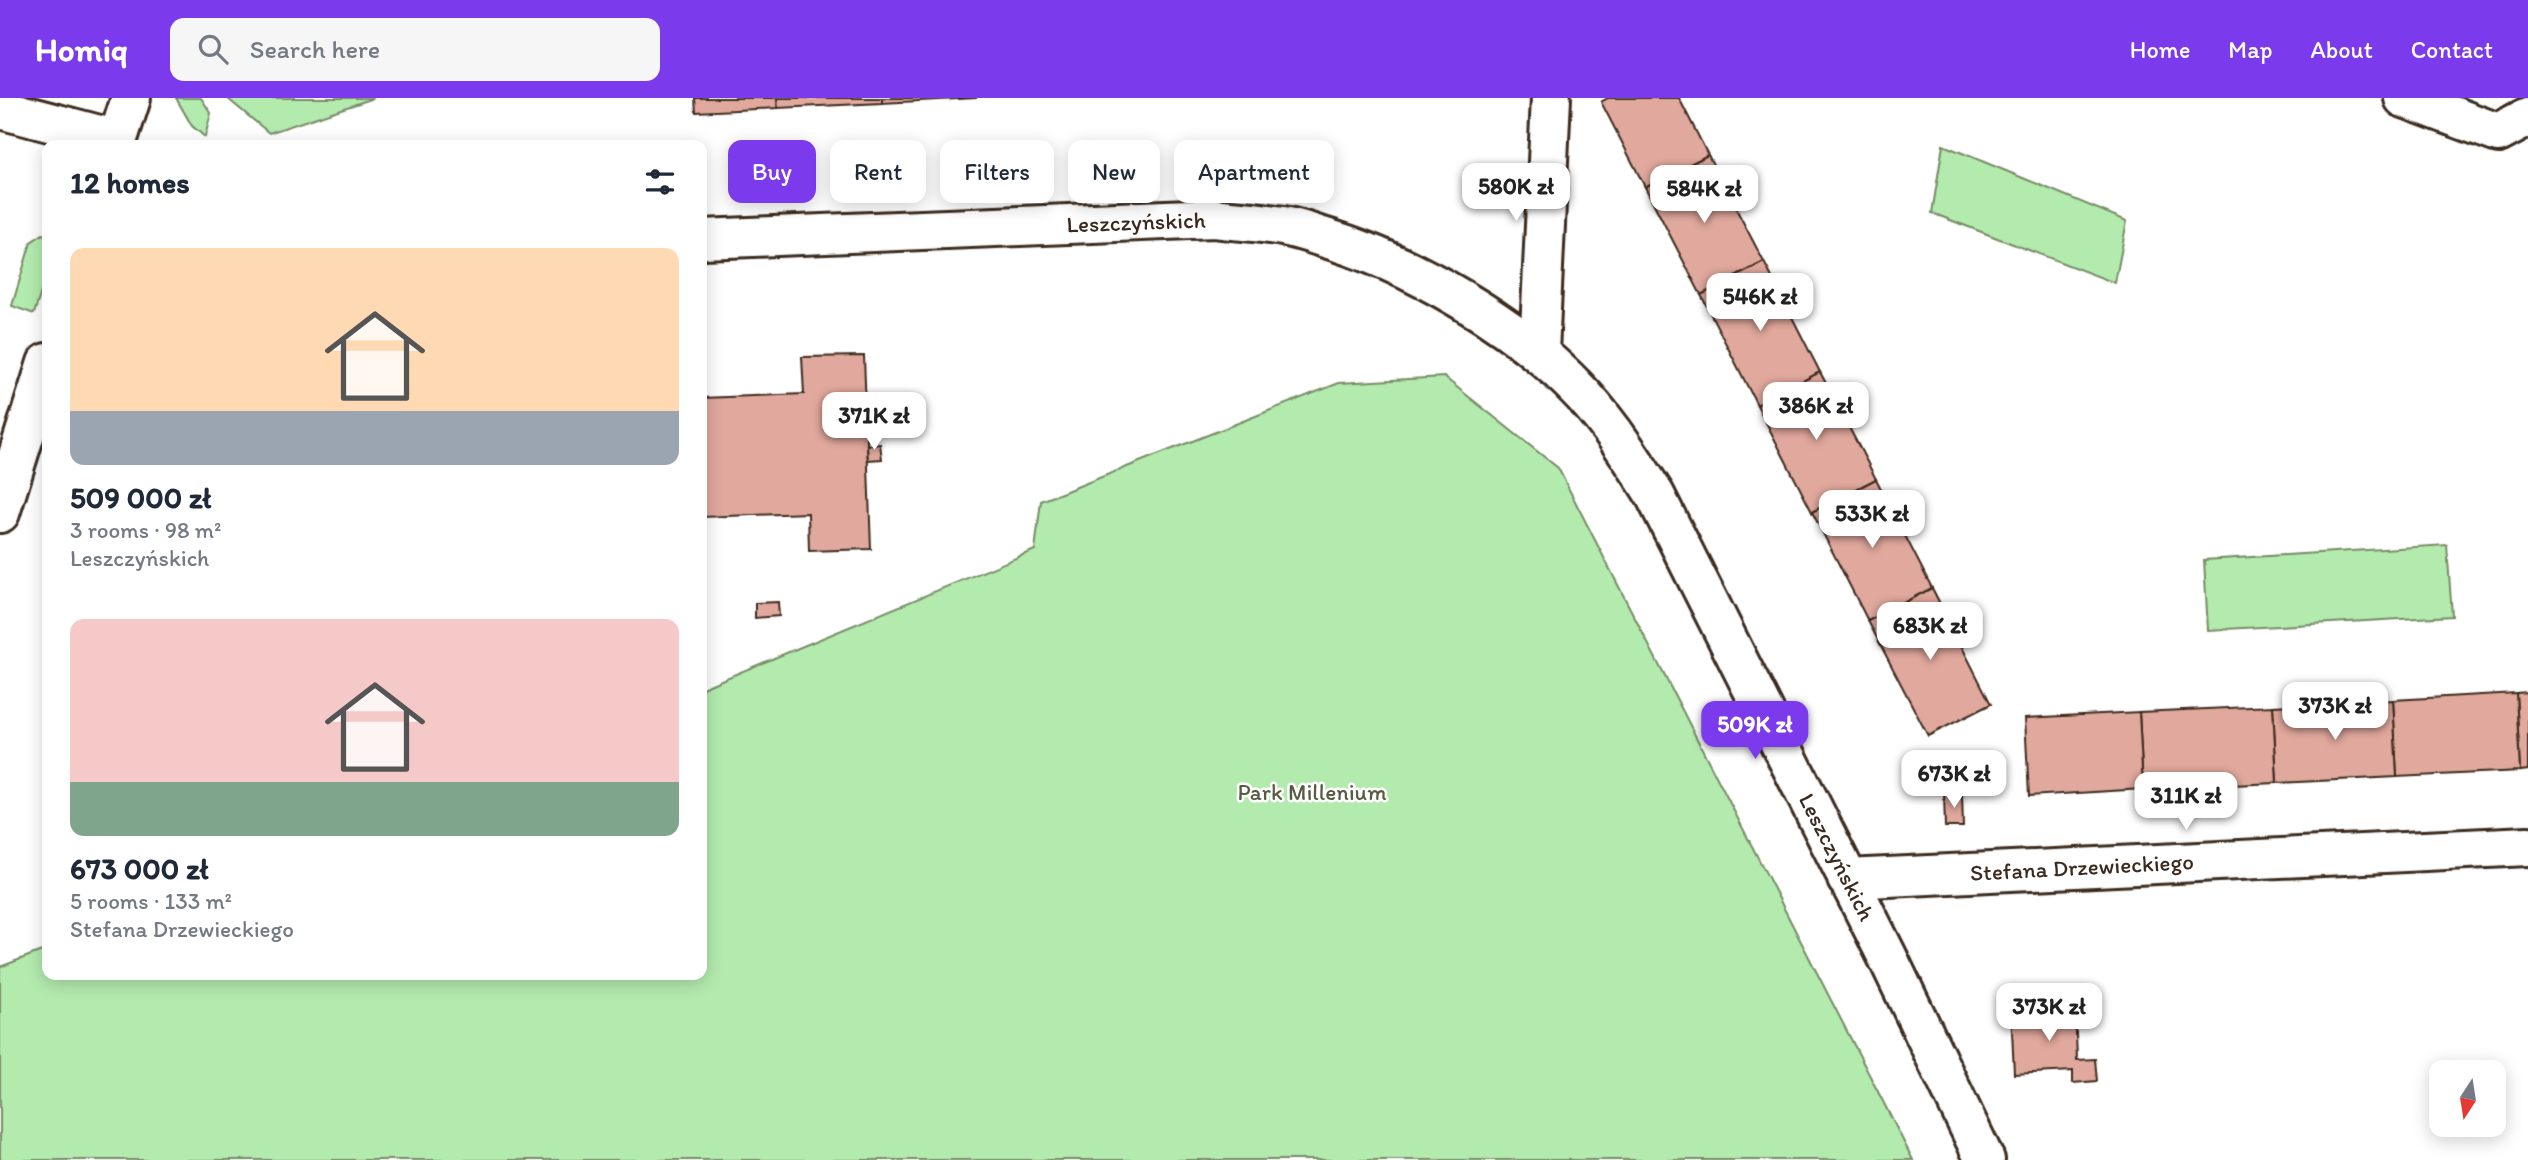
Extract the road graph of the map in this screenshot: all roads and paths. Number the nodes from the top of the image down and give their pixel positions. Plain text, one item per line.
1 (131, 98) edge
2 (1551, 98) edge
3 (2404, 98) edge
4 (0, 109) edge
5 (2528, 117) edge
6 (112, 140) edge
7 (124, 140) edge
8 (707, 239) edge
9 (1539, 352) junction
10 (42, 379) edge
11 (0, 513) edge
12 (2528, 846) edge
13 (1847, 879) junction
14 (1985, 1160) edge

1 - 7 street
2 - 9 street
3 - 5 street
4 - 6 street
8 - 9 street, Leszczyńskich
9 - 13 street, Leszczyńskich
10 - 11 street
12 - 13 street, Stefana Drzewieckiego
13 - 14 street, Leszczyńskich

